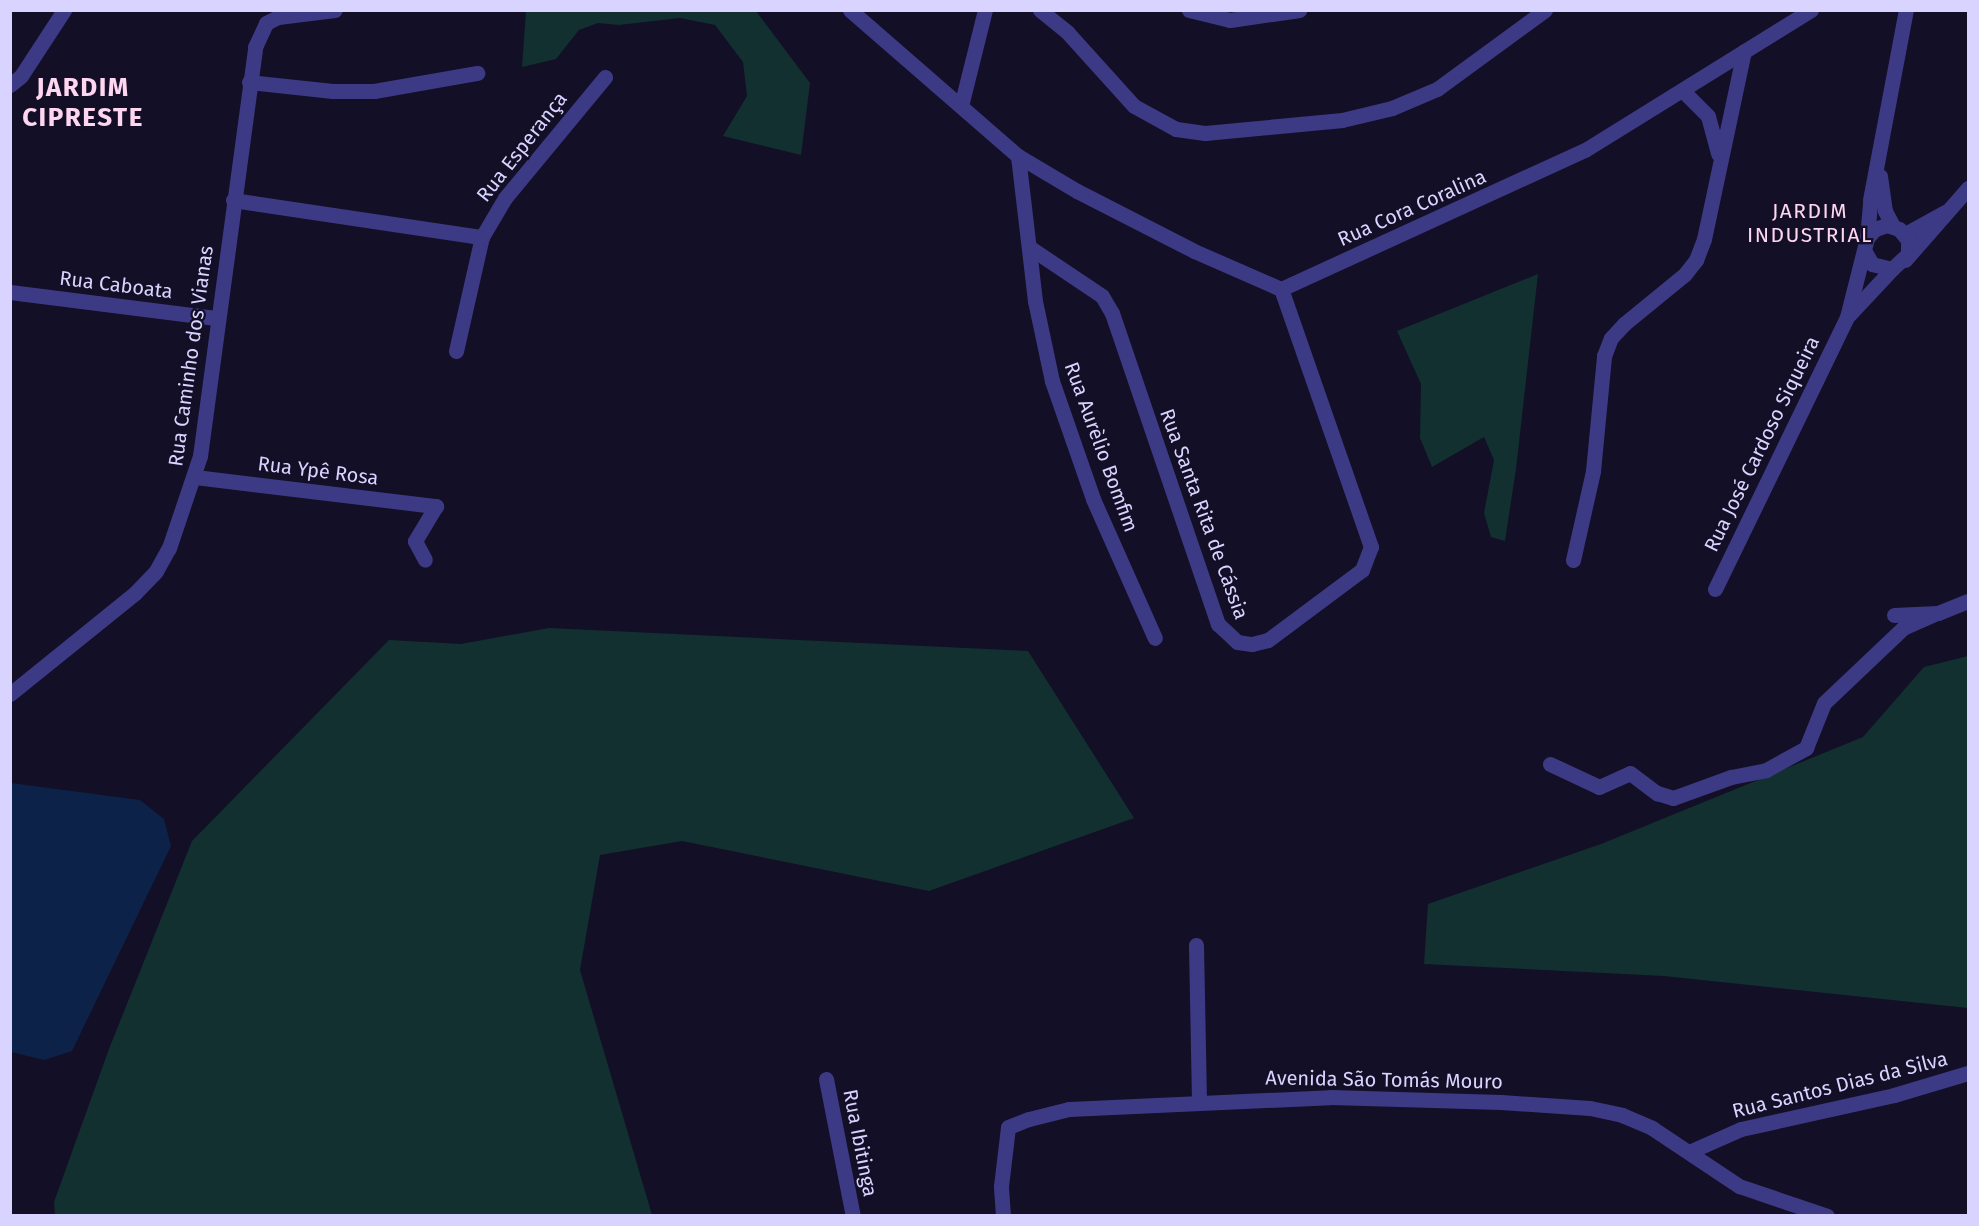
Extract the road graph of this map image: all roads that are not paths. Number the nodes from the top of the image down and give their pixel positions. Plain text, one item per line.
1 (64, 10) edge
2 (335, 10) edge
3 (850, 10) edge
4 (985, 10) edge
5 (1040, 10) edge
6 (1189, 10) edge
7 (1299, 10) edge
8 (1545, 10) edge
9 (1811, 10) edge
10 (1906, 10) edge
11 (1230, 15) edge
12 (1744, 51) junction
13 (477, 73) dead end
14 (605, 77) dead end
15 (249, 82) junction
16 (10, 85) edge
17 (1683, 91) junction
18 (961, 106) junction
19 (1018, 156) junction
20 (1718, 159) junction
21 (1879, 167) junction
22 (1968, 188) edge
23 (233, 200) junction
24 (1950, 210) junction
25 (1899, 230) junction
26 (482, 237) junction
27 (1866, 245) junction
28 (1029, 247) junction
29 (1898, 265) junction
30 (1281, 289) junction
31 (10, 292) edge
32 (1847, 317) junction
33 (217, 318) junction
34 (456, 351) dead end
35 (195, 477) junction
36 (425, 560) dead end
37 (1573, 560) dead end
38 (1715, 589) dead end
39 (1968, 602) edge
40 (1934, 614) junction
41 (1894, 615) dead end
42 (1155, 638) dead end
43 (10, 694) edge
44 (1550, 764) dead end
45 (1196, 945) dead end
46 (1968, 1073) edge
47 (826, 1079) dead end
48 (1199, 1101) junction
49 (1689, 1152) junction
50 (853, 1215) edge
51 (1003, 1215) edge
52 (1827, 1215) edge

1 - 16 street
2 - 15 street, Rua Caminho dos Vianas
3 - 18 street
4 - 18 street
5 - 8 street
6 - 11 street
7 - 11 street
9 - 12 street, Rua Cora Coralina
10 - 21 street
12 - 17 street, Rua Cora Coralina
12 - 20 street
13 - 15 street
14 - 26 street, Rua Esperança
15 - 23 street, Rua Caminho dos Vianas
17 - 20 street
17 - 30 street, Rua Cora Coralina
18 - 19 street
19 - 28 street, Rua Aurèlio Bomfim
19 - 30 street
20 - 37 street
21 - 25 street
21 - 27 street, Rua José Cardoso Siqueira
22 - 24 street, Rua José Cardoso Siqueira
23 - 26 street
23 - 33 street, Rua Caminho dos Vianas
24 - 25 street, Rua José Cardoso Siqueira
24 - 29 street, Rua José Cardoso Siqueira
25 - 27 street
25 - 29 street
26 - 34 street, Rua Esperança
27 - 29 street
27 - 32 street, Rua José Cardoso Siqueira
28 - 30 street, Rua Santa Rita de Cássia
28 - 42 street, Rua Aurèlio Bomfim
29 - 32 street, Rua José Cardoso Siqueira
31 - 33 street, Rua Caboata
32 - 38 street, Rua José Cardoso Siqueira
33 - 35 street, Rua Caminho dos Vianas
35 - 36 street, Rua Ypê Rosa
35 - 43 street, Rua Caminho dos Vianas
39 - 40 street
40 - 41 street
40 - 44 street
45 - 48 street
46 - 49 street, Rua Santos Dias da Silva
47 - 50 street, Rua Ibitinga
48 - 49 street, Avenida São Tomás Mouro
48 - 51 street, Avenida São Tomás Mouro
49 - 52 street, Avenida São Tomás Mouro

